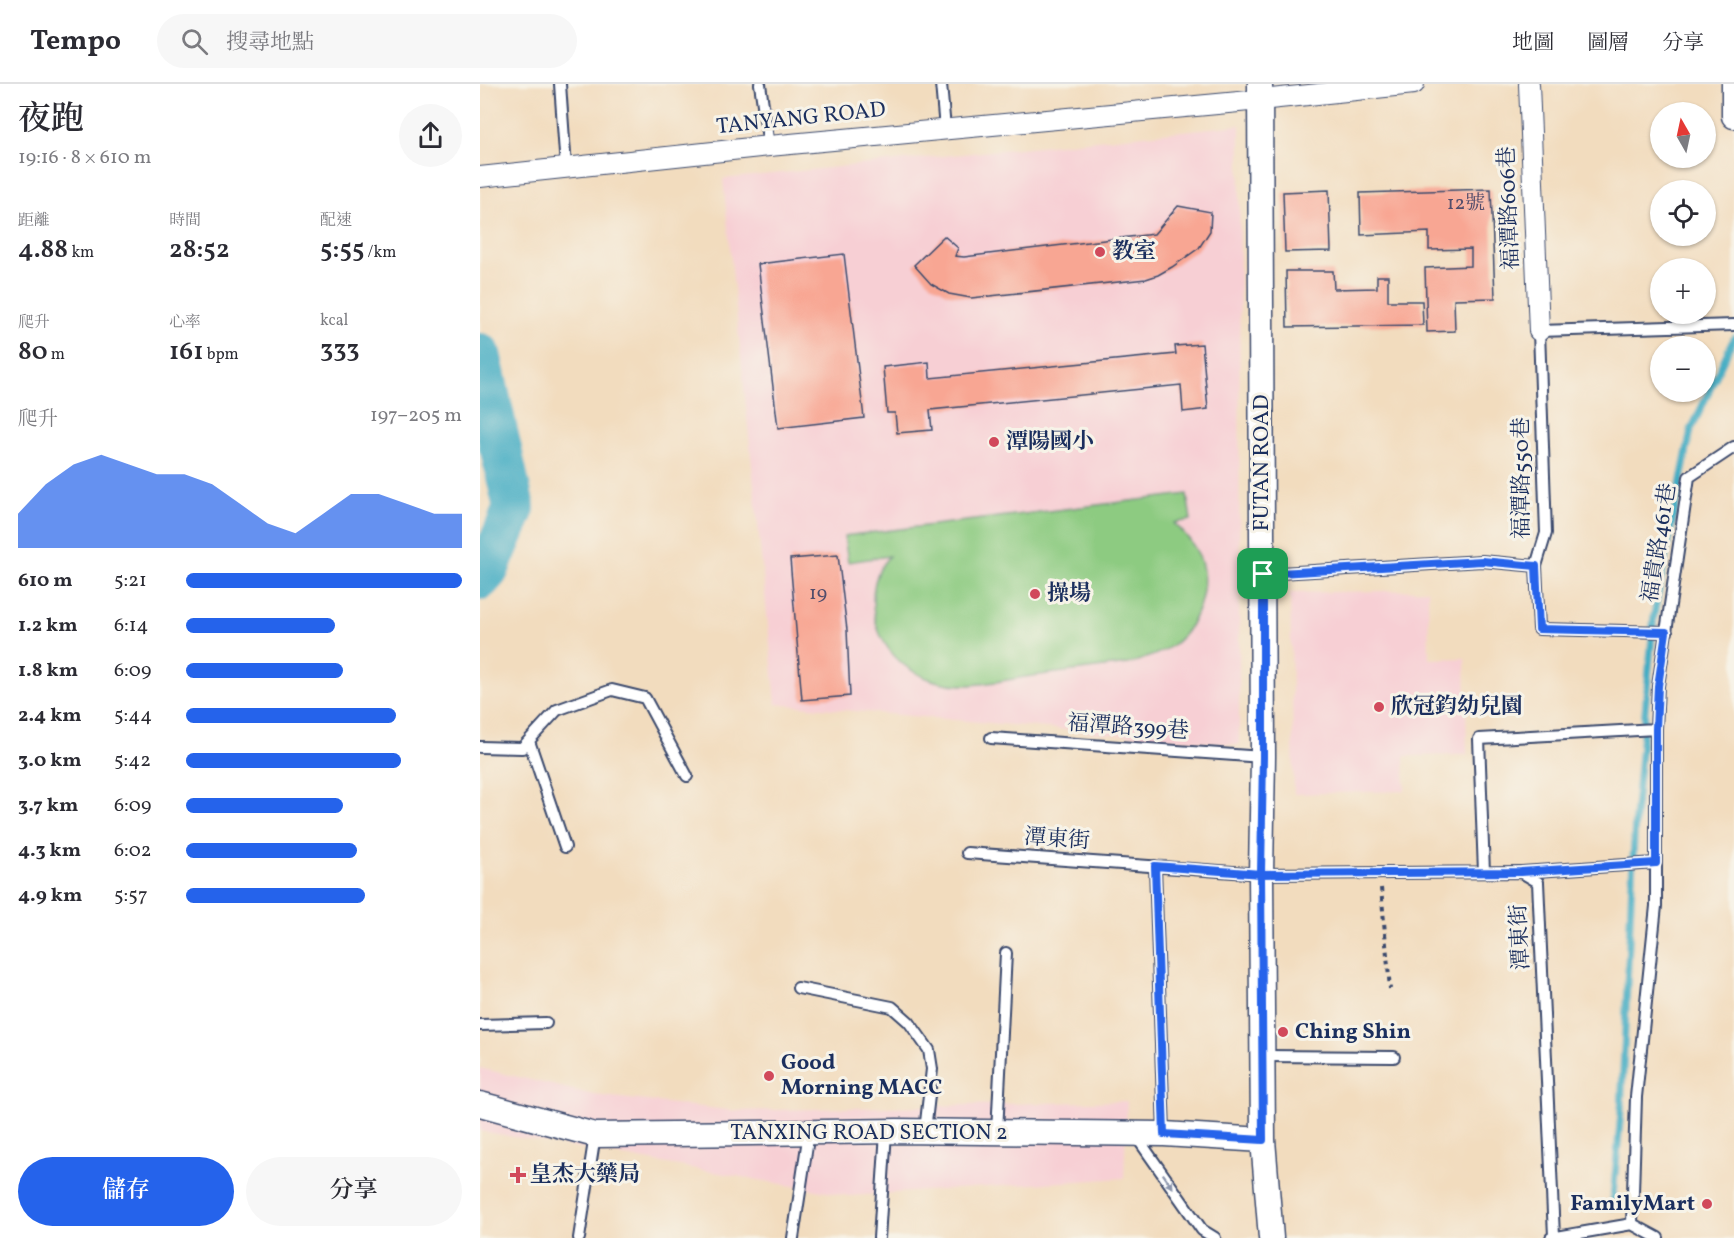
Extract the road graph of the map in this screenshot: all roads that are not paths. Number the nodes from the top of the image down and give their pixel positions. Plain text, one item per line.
1 (560, 84) edge
2 (760, 84) edge
3 (940, 84) edge
4 (1414, 84) edge
5 (1529, 84) edge
6 (1734, 84) edge
7 (1260, 92) edge
8 (1734, 116) edge
9 (945, 129) junction
10 (769, 146) junction
11 (566, 168) junction
12 (480, 177) edge
13 (1734, 325) edge
14 (1539, 331) junction
15 (1734, 447) edge
16 (1536, 566) junction
17 (1263, 574) junction
18 (1666, 632) junction
19 (1656, 729) junction
20 (991, 738) dead end
21 (529, 741) junction
22 (480, 747) edge
23 (1263, 757) junction
24 (687, 776) dead end
25 (565, 848) dead end
26 (967, 853) dead end
27 (1656, 863) junction
28 (1155, 866) junction
29 (1484, 872) junction
30 (1521, 872) junction
31 (1261, 874) junction
32 (1006, 953) dead end
33 (798, 988) dead end
34 (546, 1023) dead end
35 (480, 1025) edge
36 (1263, 1056) junction
37 (1394, 1057) dead end
38 (480, 1104) edge
39 (925, 1131) junction
40 (809, 1132) junction
41 (886, 1132) junction
42 (997, 1132) junction
43 (1134, 1133) junction
44 (1164, 1134) junction
45 (595, 1135) junction
46 (1263, 1140) junction
47 (1632, 1224) junction
48 (1552, 1237) edge
49 (579, 1238) edge
50 (793, 1238) edge
51 (879, 1238) edge
52 (1215, 1238) edge
53 (1271, 1238) edge
54 (1658, 1238) edge

1 - 11 lane
2 - 10 lane
3 - 9 lane
4 - 7 street, TANYANG ROAD
5 - 14 street, 福潭路606巷
6 - 8 street
7 - 9 street, TANYANG ROAD
7 - 17 street, FUTAN ROAD
9 - 10 street, TANYANG ROAD
10 - 11 street, TANYANG ROAD
11 - 12 street, TANYANG ROAD
13 - 14 lane
14 - 16 lane, 福潭路550巷
15 - 18 lane, 福貴路461巷
16 - 17 lane, 福潭路550巷
16 - 18 lane
17 - 23 street, FUTAN ROAD
18 - 19 lane, 福貴路461巷
19 - 27 lane, 福貴路461巷
19 - 29 lane
20 - 23 lane, 福潭路399巷
21 - 22 lane
21 - 24 lane
21 - 25 lane
23 - 31 street, FUTAN ROAD
26 - 28 lane, 潭東街
27 - 30 lane
27 - 47 lane, 福貴路461巷
28 - 31 lane, 潭東街
28 - 44 lane
29 - 30 lane, 潭東街
29 - 31 lane, 潭東街
30 - 48 lane, 潭東街
31 - 36 street, FUTAN ROAD
32 - 42 lane
33 - 39 lane
34 - 35 lane
36 - 37 lane
36 - 46 street, FUTAN ROAD
38 - 45 street, TANXING ROAD SECTION 2
39 - 41 street, TANXING ROAD SECTION 2
39 - 42 street, TANXING ROAD SECTION 2
40 - 41 street, TANXING ROAD SECTION 2
40 - 45 street, TANXING ROAD SECTION 2
40 - 50 lane
41 - 51 lane
42 - 43 street, TANXING ROAD SECTION 2
43 - 44 street, TANXING ROAD SECTION 2
43 -> 52 lane
44 - 46 street, TANXING ROAD SECTION 2
45 - 49 lane
46 - 53 street, FUTAN ROAD
47 - 48 lane
47 - 54 lane

